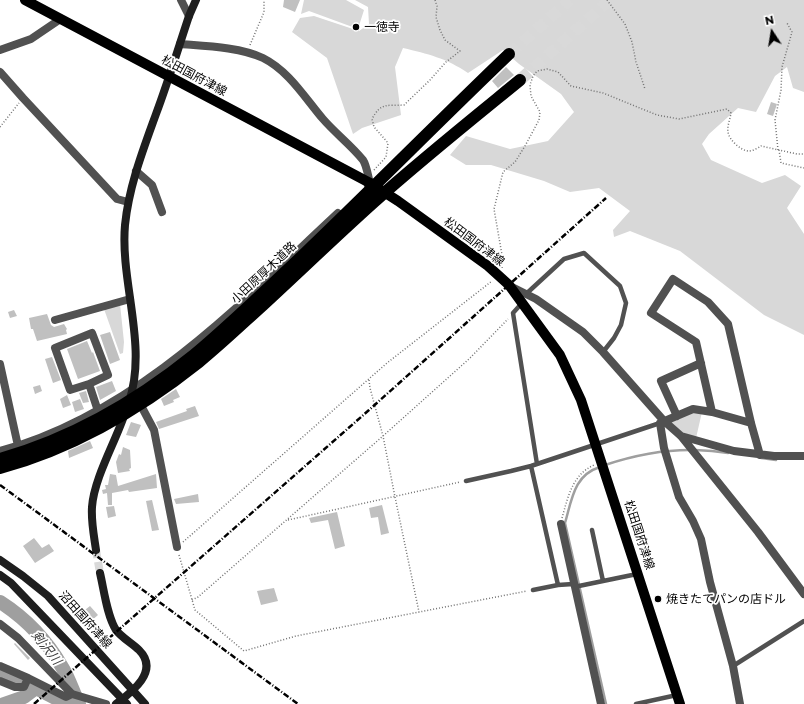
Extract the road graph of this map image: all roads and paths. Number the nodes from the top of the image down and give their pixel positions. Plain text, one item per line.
1 (25, 0) edge
2 (181, 0) edge
3 (196, 0) edge
4 (264, 0) edge
5 (435, 0) edge
6 (607, 0) edge
7 (189, 16) junction
8 (60, 20) junction
9 (787, 23) dead end
10 (180, 44) junction
11 (0, 50) edge
12 (247, 53) junction
13 (509, 54) tunnel mouth
14 (0, 72) edge
15 (169, 78) junction
16 (520, 80) tunnel mouth
17 (645, 89) dead end
18 (23, 98) junction
19 (0, 127) edge
20 (778, 150) junction
21 (804, 154) edge
22 (804, 168) edge
23 (136, 171) junction
24 (370, 183) junction
25 (128, 202) junction
26 (162, 212) dead end
27 (499, 276) junction
28 (130, 299) junction
29 (524, 299) junction
30 (514, 313) junction
31 (55, 320) dead end
32 (603, 352) junction
33 (701, 362) junction
34 (0, 364) edge
35 (369, 380) junction
36 (89, 384) junction
37 (133, 390) junction
38 (98, 410) junction
39 (712, 412) junction
40 (677, 416) junction
41 (662, 422) junction
42 (751, 422) junction
43 (383, 436) junction
44 (681, 436) junction
45 (595, 444) junction
46 (18, 446) junction
47 (0, 451) edge
48 (760, 455) junction
49 (804, 456) edge
50 (0, 459) edge
51 (601, 462) junction
52 (537, 464) junction
53 (530, 466) junction
54 (0, 468) edge
55 (466, 481) joint
56 (395, 497) junction
57 (286, 520) junction
58 (561, 524) joint
59 (592, 530) dead end
60 (177, 547) junction
61 (96, 550) tunnel mouth
62 (0, 560) edge
63 (100, 573) tunnel mouth
64 (0, 574) edge
65 (638, 574) junction
66 (603, 581) junction
67 (558, 585) junction
68 (574, 586) junction
69 (533, 590) joint
70 (804, 594) edge
71 (192, 600) junction
72 (420, 612) junction
73 (804, 621) edge
74 (0, 624) edge
75 (0, 666) edge
76 (733, 666) junction
77 (28, 678) junction
78 (0, 681) edge
79 (132, 690) junction
80 (72, 694) junction
81 (678, 700) edge
82 (122, 702) edge
83 (106, 704) edge
84 (144, 704) edge
85 (601, 704) edge
86 (636, 704) edge
87 (740, 704) edge

1 - 8 main road, 松田国府津線
2 - 7 street
3 - 7 street
4 - 12 path
5 - 24 path
6 - 17 path
7 - 10 street
8 - 11 street
8 - 15 main road, 松田国府津線
9 - 20 path
10 - 12 street
10 - 15 street
12 - 24 street
13 - 50 highway, 小田原厚木道路
14 - 18 street
15 - 23 street
15 - 24 main road, 松田国府津線
16 - 54 highway, 小田原厚木道路
18 - 19 path
18 - 25 street
20 - 21 path
20 - 22 path
20 - 27 path
23 - 25 street
23 - 26 street
24 - 27 main road, 松田国府津線
24 - 37 street
25 - 28 street
27 - 29 main road, 松田国府津線
27 - 35 path
28 - 31 street
28 - 37 street
29 - 30 lane
29 - 32 street
29 - 32 lane
29 - 45 main road, 松田国府津線
30 - 43 path
30 - 52 lane
32 - 41 street
33 - 39 street
33 - 40 street
33 - 42 street
34 - 46 street
35 - 43 path
35 - 60 path
36 - 36 street
36 - 38 street
37 - 38 street
37 - 60 street
37 - 61 street
38 - 46 street
39 - 40 street
39 - 42 street
40 - 41 street
41 - 44 street
41 - 45 lane
41 - 76 street
42 - 48 street
43 - 56 path
43 - 57 path
44 - 48 street
44 - 70 street
45 - 51 main road, 松田国府津線
45 - 52 lane
46 - 47 street
48 - 49 street
51 - 58 path
51 - 65 main road, 松田国府津線
52 - 53 lane
53 - 55 lane
53 - 67 lane
55 - 56 path
56 - 57 path
56 - 72 path
57 - 71 path
58 - 68 street
59 - 66 lane
60 - 71 path
62 - 79 street, 沼田国府津線
63 - 79 street
64 - 82 street
65 - 66 lane
65 - 81 main road, 松田国府津線
66 - 68 lane
67 - 68 lane
67 - 69 lane
68 - 85 street
69 - 72 path
71 - 72 path
73 - 76 lane
74 - 80 street
75 - 77 street
76 - 87 street
77 - 78 street
77 - 80 street
79 - 82 street
79 - 84 street, 沼田国府津線
80 - 83 street
81 - 86 lane

